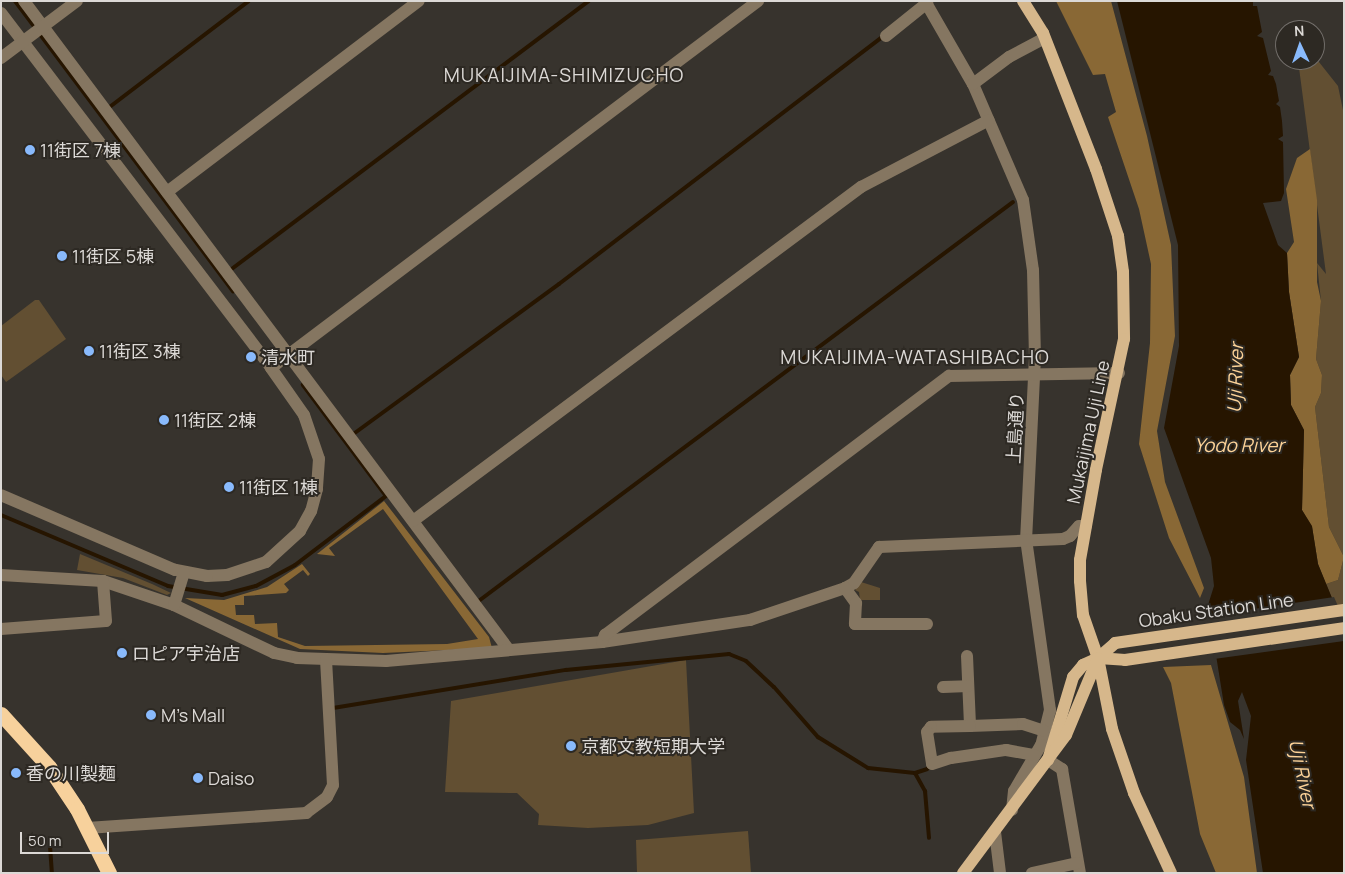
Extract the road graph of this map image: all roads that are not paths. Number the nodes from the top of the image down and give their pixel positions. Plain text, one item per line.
1 (24, 1) edge
2 (77, 1) edge
3 (419, 1) edge
4 (758, 1) edge
5 (1023, 1) edge
6 (926, 2) edge
7 (1, 13) edge
8 (39, 30) junction
9 (886, 36) dead end
10 (1044, 38) junction
11 (23, 42) junction
12 (1, 58) edge
13 (973, 84) junction
14 (989, 120) junction
15 (167, 192) junction
16 (286, 356) junction
17 (271, 368) junction
18 (1119, 373) junction
19 (1035, 375) junction
20 (1, 495) edge
21 (414, 521) junction
22 (1086, 526) junction
23 (1026, 539) junction
24 (184, 572) junction
25 (1, 575) edge
26 (103, 581) junction
27 (845, 588) junction
28 (177, 596) junction
29 (1344, 610) edge
30 (927, 624) dead end
31 (1, 628) edge
32 (1344, 628) edge
33 (602, 642) junction
34 (509, 650) junction
35 (967, 656) dead end
36 (1098, 658) junction
37 (326, 659) junction
38 (968, 686) junction
39 (943, 687) dead end
40 (1079, 703) junction
41 (1106, 705) junction
42 (1, 714) edge
43 (970, 726) junction
44 (1045, 731) junction
45 (1035, 755) junction
46 (1048, 760) junction
47 (1012, 810) junction
48 (87, 828) junction
49 (995, 832) junction
50 (1075, 866) edge
51 (108, 873) edge
52 (962, 873) edge
53 (1000, 873) edge
54 (1032, 873) edge
55 (1171, 873) edge

1 - 8 street
2 - 8 street
3 - 15 street
4 - 16 street
5 - 10 main road, Mukaijima Uji Line
6 - 9 street
6 - 13 street, 上島通り
7 - 11 street
8 - 11 street
8 - 15 street
10 - 13 street
10 - 18 main road, Mukaijima Uji Line
11 - 12 street
11 - 17 street
13 - 14 street, 上島通り
14 - 19 street, 上島通り
14 - 21 street
15 - 16 street
16 - 17 street
16 - 21 street
17 - 24 street
18 - 19 street
18 - 22 main road, Mukaijima Uji Line
19 - 23 street, 上島通り
19 - 33 street
20 - 24 street
21 - 34 street
22 - 23 street
22 - 36 main road, Mukaijima Uji Line
23 - 27 street
23 - 44 street, 上島通り
24 - 28 street
25 - 26 street
26 - 28 street
26 - 31 street
27 - 30 street
27 - 33 street
28 - 37 street
29 - 36 main road, Obaku Station Line
32 - 36 main road, Obaku Station Line
33 - 34 street
34 - 37 street
35 - 38 street
36 - 40 main road, Obaku Station Line
36 - 41 main road, Mukaijima Uji Line
36 - 46 main road, Obaku Station Line
37 - 48 street
38 - 39 street
38 - 43 street
40 - 41 main road
40 - 46 main road, Obaku Station Line
41 - 55 main road, Mukaijima Uji Line
42 - 48 highway
43 - 44 street
43 - 45 street
44 - 45 street, 上島通り
45 - 47 street, 上島通り
46 - 47 main road, Obaku Station Line
46 - 50 street
47 - 49 main road, Obaku Station Line
48 - 51 highway
49 - 52 main road, Obaku Station Line
49 - 53 street
50 - 54 street

